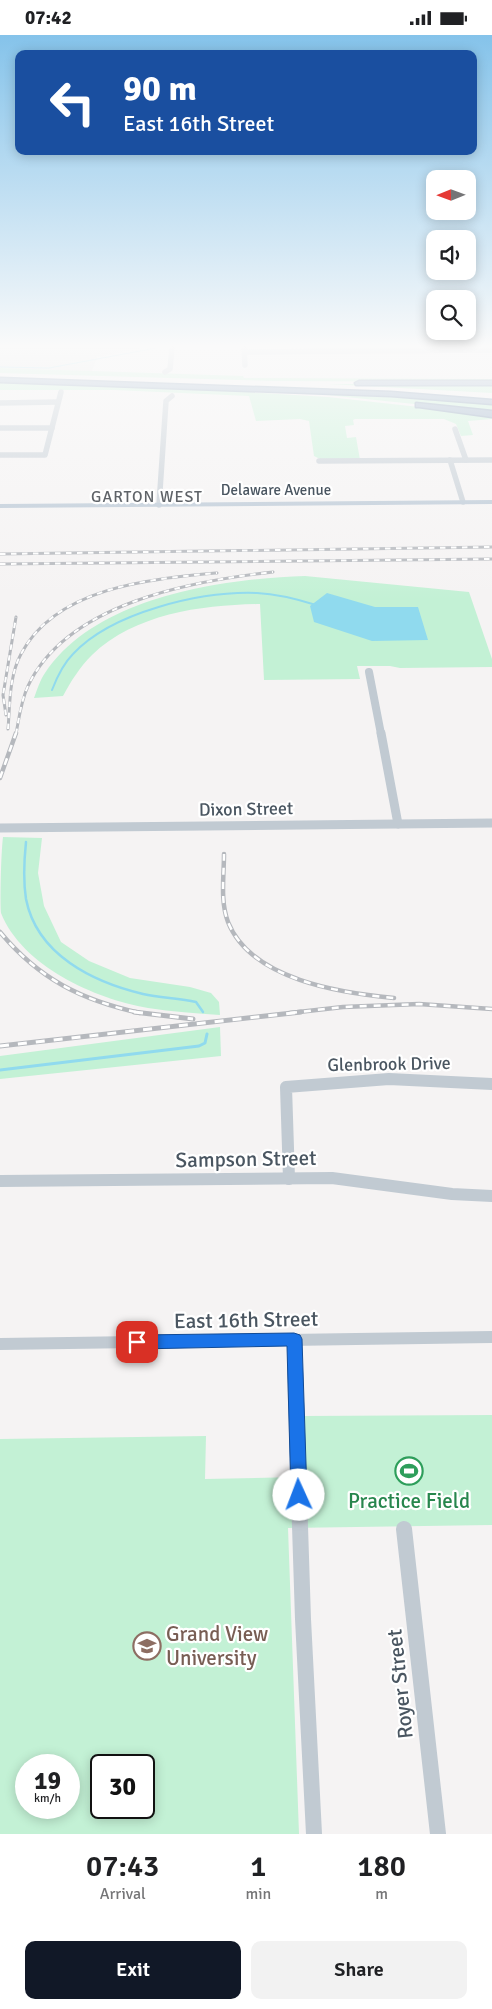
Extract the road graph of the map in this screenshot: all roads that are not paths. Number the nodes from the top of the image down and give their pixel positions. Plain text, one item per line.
1 (51, 432) edge
2 (164, 432) edge
3 (456, 432) edge
4 (0, 455) edge
5 (450, 460) junction
6 (466, 460) junction
7 (492, 460) edge
8 (318, 461) dead end
9 (463, 502) junction
10 (492, 502) edge
11 (159, 505) junction
12 (0, 506) edge
13 (369, 672) dead end
14 (492, 823) edge
15 (398, 824) junction
16 (0, 828) edge
17 (492, 1084) edge
18 (289, 1179) junction
19 (0, 1181) edge
20 (492, 1196) edge
21 (492, 1337) edge
22 (294, 1339) junction
23 (0, 1344) edge
24 (404, 1529) dead end
25 (314, 1834) edge
26 (438, 1834) edge

1 - 4 street
2 - 11 street
3 - 6 street
5 - 6 street
5 - 8 street
5 - 9 street
6 - 7 street
9 - 10 main road, Delaware Avenue
9 - 11 main road, Delaware Avenue
11 - 12 main road, Delaware Avenue
13 - 15 street
14 - 15 street, Dixon Street
15 - 16 street, Dixon Street
17 - 18 street, Glenbrook Drive
18 - 19 street, Sampson Street
18 - 20 street, Sampson Street
21 - 22 street, East 16th Street
22 - 23 street, East 16th Street
22 - 25 street
24 - 26 street, Royer Street

